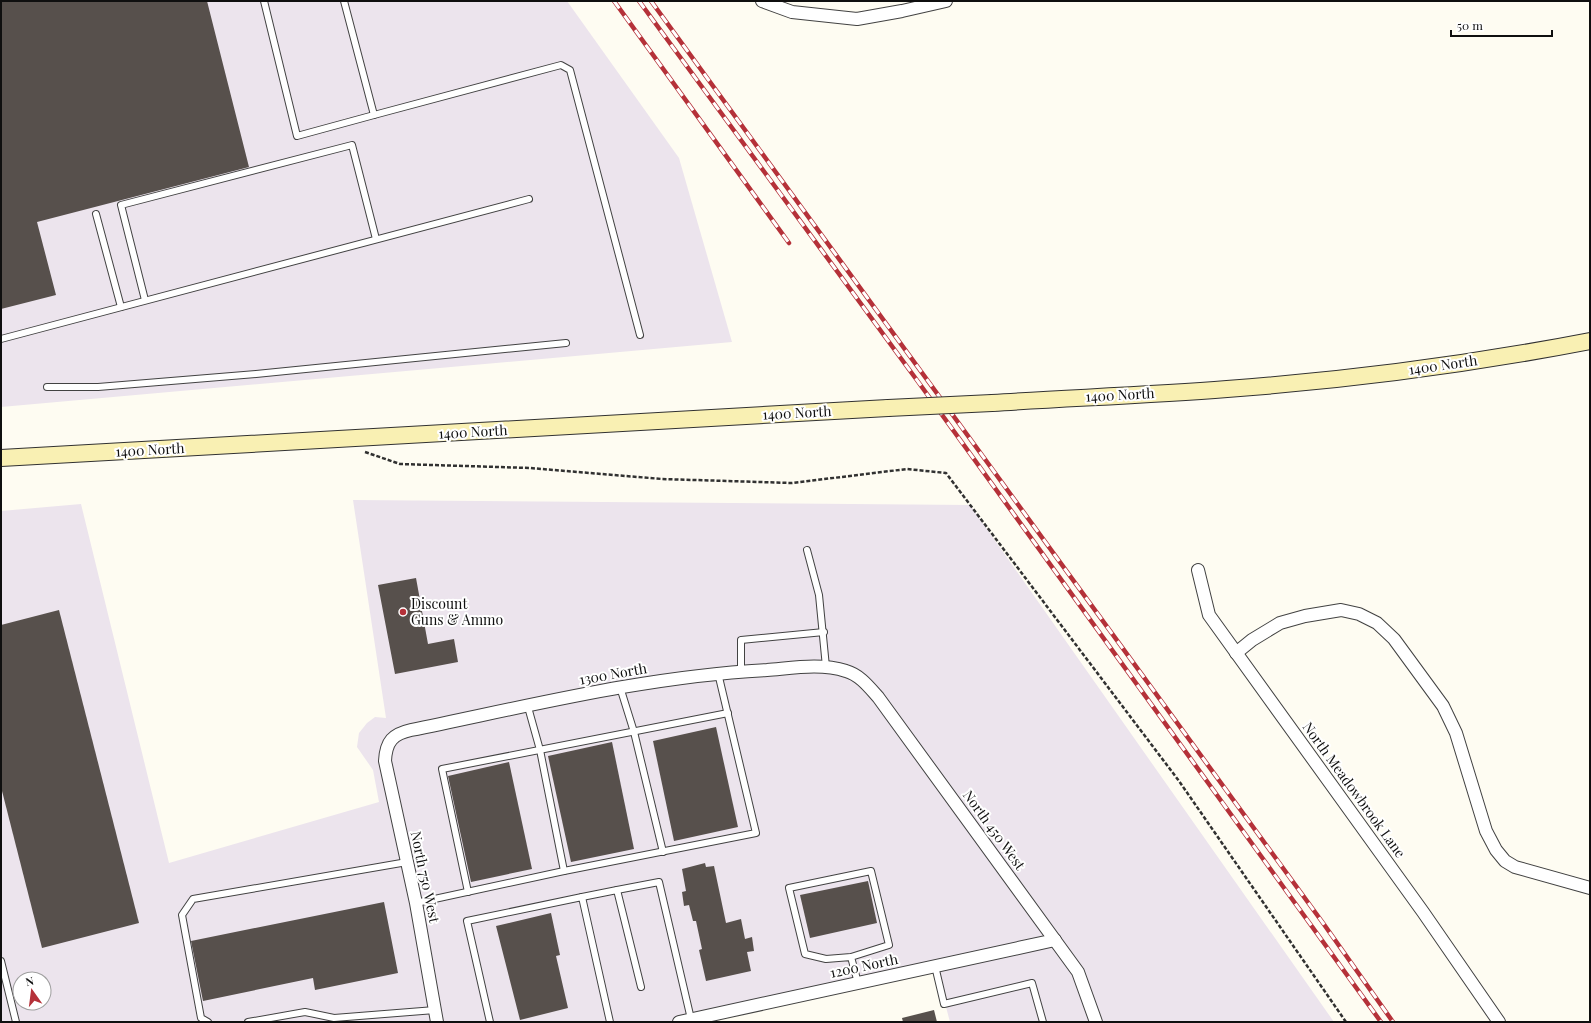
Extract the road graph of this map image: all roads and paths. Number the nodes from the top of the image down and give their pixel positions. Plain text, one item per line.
1 (264, 1) edge
2 (344, 1) edge
3 (762, 1) edge
4 (946, 1) edge
5 (929, 3) edge
6 (374, 115) junction
7 (529, 199) dead end
8 (96, 214) dead end
9 (376, 239) junction
10 (145, 300) junction
11 (121, 308) junction
12 (640, 335) dead end
13 (1, 339) edge
14 (1590, 341) edge
15 (566, 343) dead end
16 (47, 387) dead end
17 (364, 452) dead end
18 (1, 458) edge
19 (806, 550) dead end
20 (1198, 570) dead end
21 (824, 632) junction
22 (1236, 653) junction
23 (826, 668) junction
24 (741, 671) junction
25 (846, 671) joint
26 (718, 673) junction
27 (620, 687) junction
28 (528, 706) junction
29 (728, 713) junction
30 (634, 732) junction
31 (390, 740) joint
32 (540, 750) junction
33 (664, 852) junction
34 (407, 862) junction
35 (564, 871) junction
36 (1590, 888) edge
37 (617, 890) junction
38 (468, 892) junction
39 (582, 896) junction
40 (416, 903) junction
41 (1055, 940) junction
42 (851, 957) junction
43 (1, 961) edge
44 (935, 966) junction
45 (858, 983) junction
46 (641, 987) dead end
47 (436, 1016) edge
48 (691, 1019) junction
49 (16, 1022) edge
50 (208, 1022) edge
51 (248, 1022) edge
52 (490, 1022) edge
53 (610, 1022) edge
54 (679, 1022) edge
55 (1043, 1022) edge
56 (1096, 1022) edge
57 (1346, 1022) edge
58 (1499, 1022) edge

1 - 6 lane
2 - 6 lane
3 - 5 street
4 - 5 street
6 - 12 lane
7 - 9 lane
8 - 11 lane
9 - 10 lane
9 - 10 lane
10 - 11 lane
11 - 13 lane
14 - 18 main road, 1400 North, bridge
15 - 16 lane
17 - 57 path
19 - 21 lane
20 - 22 street, North Meadowbrook Lane
21 - 23 lane
21 - 24 lane
22 - 36 street
22 - 58 street, North Meadowbrook Lane
23 - 24 street, 1300 North
23 - 25 street, 1300 North
24 - 26 street, 1300 North
25 - 41 street, North 450 West
26 - 27 street, 1300 North
26 - 29 lane
27 - 28 street, 1300 North
27 - 30 lane
28 - 31 street, 1300 North
28 - 32 lane
29 - 30 lane
29 - 33 lane
30 - 32 lane
30 - 33 lane
31 - 34 street, North 750 West
32 - 35 lane
32 - 38 lane
33 - 35 lane
34 - 40 street, North 750 West
34 - 50 lane
35 - 38 lane
37 - 39 lane
37 - 46 lane
37 - 48 lane
38 - 40 lane
39 - 52 lane
39 - 53 lane
40 - 47 street, North 750 West
41 - 44 street, 1200 North
41 - 56 street, North 450 West
42 - 42 lane
42 - 45 lane
43 - 49 lane
44 - 45 street, 1200 North
44 - 55 lane
45 - 48 street, 1200 North
47 - 51 lane
48 - 54 street, 1200 North

